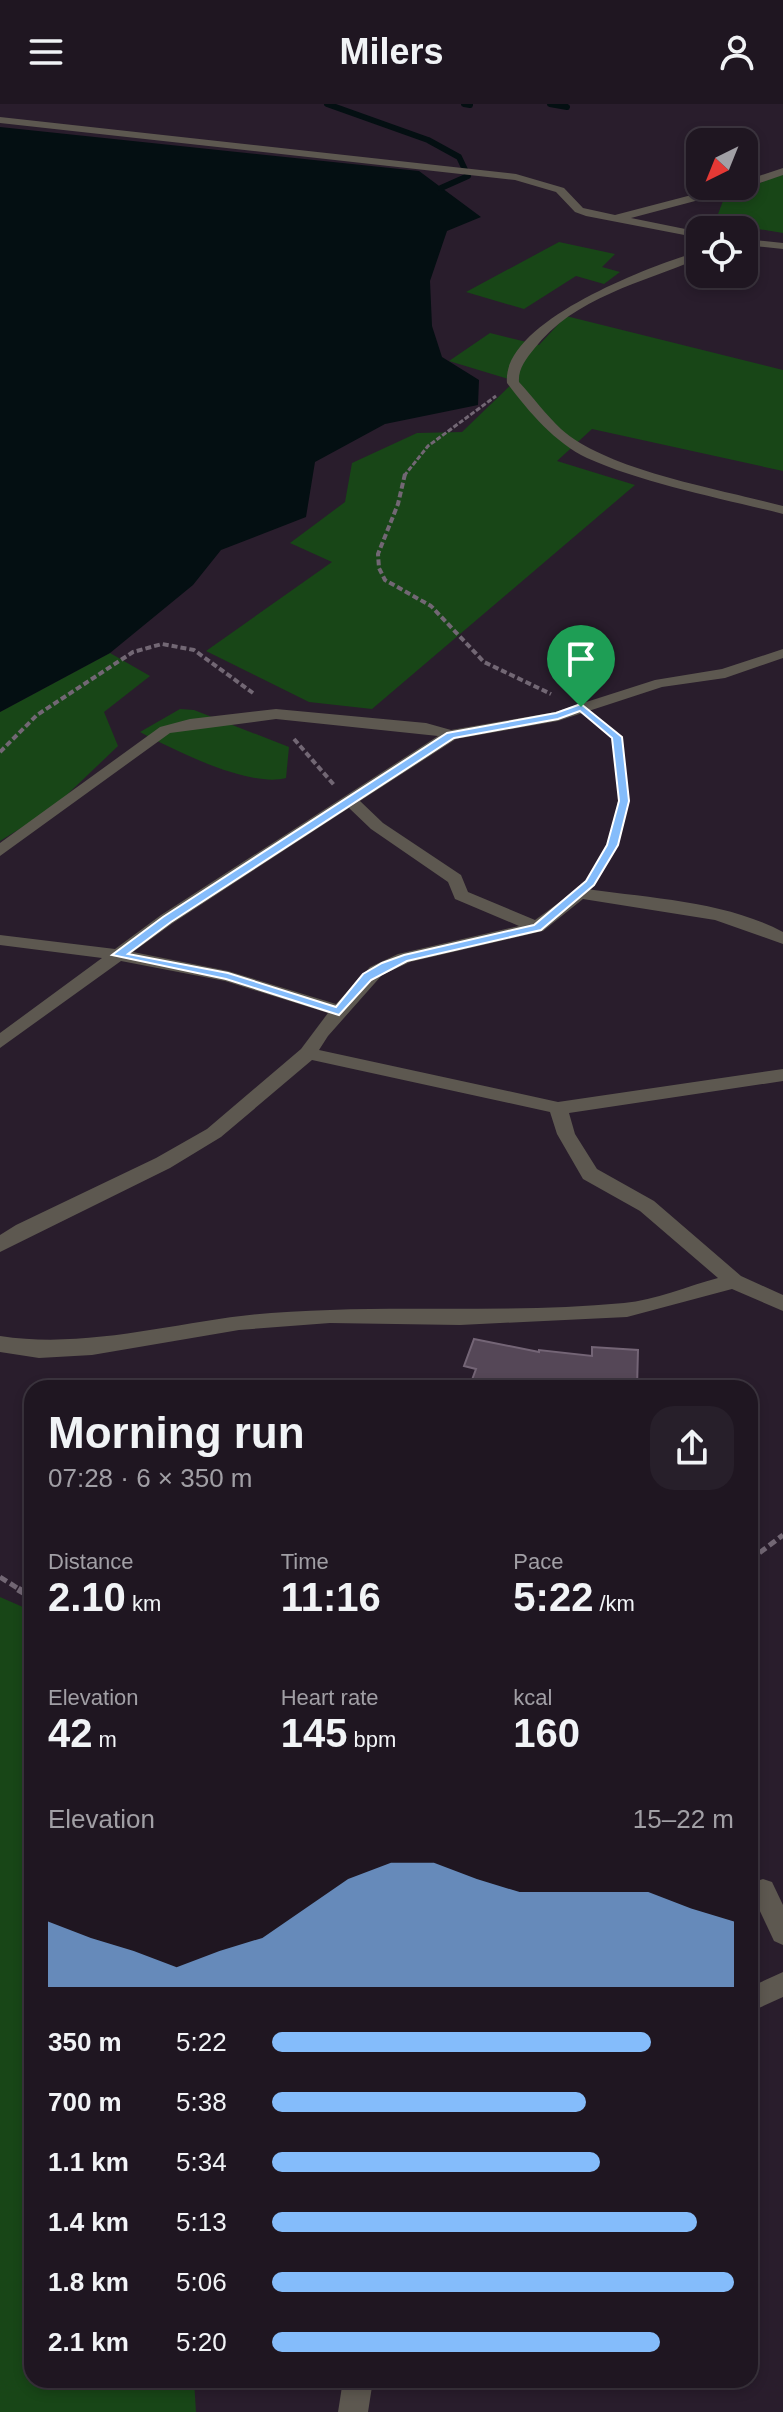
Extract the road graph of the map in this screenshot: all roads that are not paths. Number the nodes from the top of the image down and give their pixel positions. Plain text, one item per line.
1 (0, 120) edge
2 (783, 171) edge
3 (758, 180) edge
4 (686, 200) edge
5 (615, 219) junction
6 (686, 232) edge
7 (758, 243) edge
8 (783, 246) edge
9 (686, 259) edge
10 (783, 510) edge
11 (778, 660) edge
12 (451, 735) junction
13 (350, 801) junction
14 (0, 851) edge
15 (537, 927) junction
16 (783, 939) edge
17 (0, 940) edge
18 (118, 955) junction
19 (339, 1011) junction
20 (0, 1042) edge
21 (308, 1053) junction
22 (783, 1075) edge
23 (558, 1108) junction
24 (0, 1245) edge
25 (734, 1281) junction
26 (783, 1304) edge
27 (0, 1344) edge
28 (765, 1890) edge
29 (783, 1933) edge
30 (783, 1984) edge
31 (758, 1996) edge
32 (357, 2388) edge
33 (353, 2412) edge

1 - 5 street
2 - 3 street
4 - 5 street
5 - 6 street
7 - 8 street
9 - 10 street
11 - 12 street
12 - 13 street
12 - 14 street
13 - 15 street
13 - 18 street
15 - 16 street
15 - 19 street
17 - 18 street
18 - 19 street
18 - 20 street
19 - 21 street
21 - 23 street
21 - 24 street
22 - 23 street
23 - 25 street
25 - 26 street
25 - 27 street
28 - 29 street
30 - 31 street
32 - 33 street

